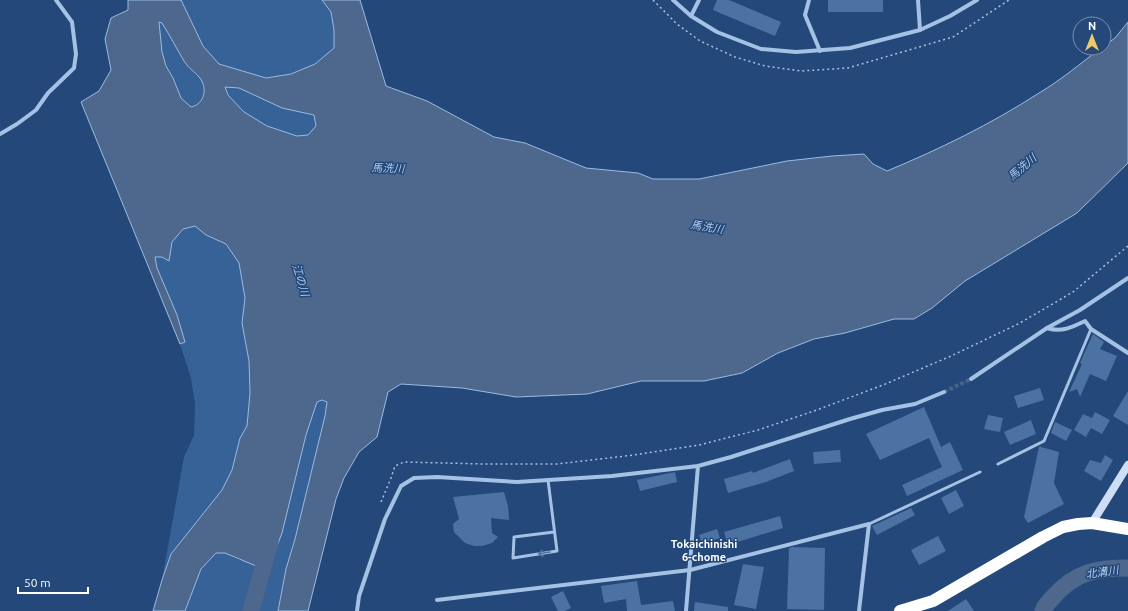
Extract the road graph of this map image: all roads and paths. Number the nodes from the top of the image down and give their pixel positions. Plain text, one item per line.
1 (56, 0) edge
2 (673, 0) edge
3 (699, 0) edge
4 (809, 0) edge
5 (918, 0) edge
6 (976, 0) edge
7 (691, 16) junction
8 (920, 30) junction
9 (820, 51) junction
10 (0, 134) edge
11 (1128, 246) edge
12 (1128, 278) edge
13 (1047, 328) junction
14 (1091, 329) junction
15 (1128, 353) edge
16 (970, 379) tunnel mouth
17 (944, 392) tunnel mouth
18 (998, 464) dead end
19 (1128, 465) edge
20 (698, 466) junction
21 (980, 472) dead end
22 (548, 480) junction
23 (381, 502) dead end
24 (1092, 523) junction
25 (869, 524) junction
26 (1128, 529) edge
27 (554, 532) junction
28 (690, 570) junction
29 (437, 600) dead end
30 (357, 611) edge
31 (686, 611) edge
32 (858, 611) edge
33 (900, 611) edge

1 - 10 street
2 - 7 street
3 - 7 street
4 - 9 street
5 - 8 street
6 - 8 street
7 - 9 street
8 - 9 street
11 - 23 path
12 - 13 street
13 - 14 street
13 - 16 street
14 - 15 street
14 - 18 lane
17 - 20 street
19 - 24 street
20 - 22 street
20 - 28 street
21 - 25 lane
22 - 27 lane
22 - 30 street
24 - 26 highway
24 - 33 highway
25 - 28 street
25 - 32 street
27 -> 27 lane
28 - 29 street
28 - 31 street

